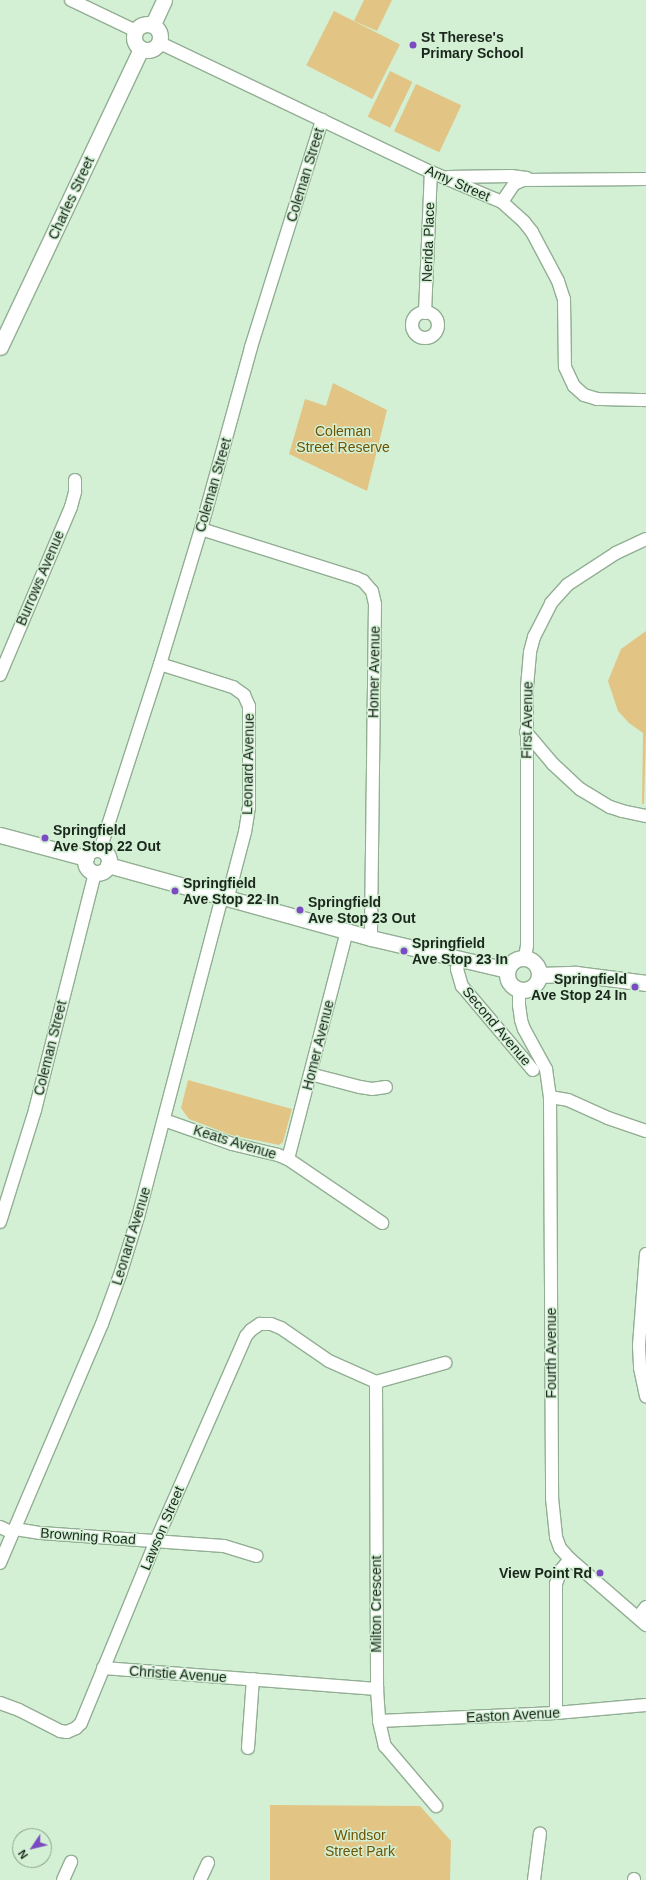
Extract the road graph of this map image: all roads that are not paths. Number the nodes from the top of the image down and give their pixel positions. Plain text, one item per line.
1 (71, 0) edge
2 (164, 0) edge
3 (152, 24) junction
4 (136, 30) junction
5 (160, 43) junction
6 (141, 49) junction
7 (322, 120) junction
8 (431, 172) junction
9 (443, 177) junction
10 (530, 179) junction
11 (646, 179) edge
12 (502, 202) junction
13 (425, 313) dead end
14 (0, 347) edge
15 (646, 400) edge
16 (75, 480) dead end
17 (201, 529) junction
18 (646, 539) edge
19 (160, 664) junction
20 (0, 675) edge
21 (526, 732) junction
22 (646, 816) edge
23 (0, 835) edge
24 (100, 850) junction
25 (86, 858) junction
26 (108, 865) junction
27 (95, 873) junction
28 (225, 896) junction
29 (347, 931) junction
30 (371, 938) junction
31 (525, 958) junction
32 (459, 960) junction
33 (507, 970) junction
34 (539, 975) junction
35 (646, 983) edge
36 (519, 990) junction
37 (533, 1070) dead end
38 (310, 1074) junction
39 (386, 1087) dead end
40 (550, 1096) junction
41 (164, 1120) junction
42 (646, 1131) edge
43 (288, 1159) junction
44 (5, 1191) edge
45 (0, 1222) edge
46 (382, 1223) dead end
47 (646, 1254) edge
48 (445, 1363) dead end
49 (376, 1382) junction
50 (646, 1396) edge
51 (0, 1527) edge
52 (14, 1531) junction
53 (156, 1541) junction
54 (256, 1556) dead end
55 (570, 1559) junction
56 (0, 1563) edge
57 (646, 1608) edge
58 (642, 1621) edge
59 (103, 1668) junction
60 (253, 1679) junction
61 (377, 1689) junction
62 (0, 1703) edge
63 (646, 1706) edge
64 (556, 1713) junction
65 (379, 1721) junction
66 (248, 1748) dead end
67 (436, 1806) dead end
68 (540, 1833) dead end
69 (71, 1862) dead end
70 (208, 1863) dead end
71 (63, 1880) edge
72 (200, 1880) edge
73 (534, 1880) edge

1 - 4 street
2 - 3 street
3 - 4 street
3 - 5 street
4 - 6 street
5 - 6 street
5 - 7 street, Amy Street
6 - 14 street, Charles Street
7 - 8 street, Amy Street
7 - 17 street, Coleman Street
8 - 9 street, Amy Street
8 - 13 street, Nerida Place
9 - 10 street
9 - 12 street, Amy Street
10 - 11 street
10 - 12 street
12 - 15 street, Amy Street
16 - 20 street, Burrows Avenue
17 - 19 street, Coleman Street
17 - 30 street, Homer Avenue
18 - 21 street, First Avenue
19 - 24 street, Coleman Street
19 - 28 street, Leonard Avenue
21 - 22 street
21 - 31 street, First Avenue
23 - 25 street
24 - 25 street
24 - 26 street
25 - 27 street
26 - 27 street
26 - 28 street
27 - 44 street, Coleman Street
28 - 29 street
28 - 41 street, Leonard Avenue
29 - 30 street
29 - 38 street, Homer Avenue
30 - 32 street
31 - 33 street
31 - 34 street
32 - 33 street
32 - 37 street, Second Avenue
33 - 36 street
34 - 35 street
34 - 36 street
36 - 40 street, Fourth Avenue
38 - 39 street
38 - 43 street, Homer Avenue
40 - 42 street
40 - 55 street, Fourth Avenue
41 - 43 street, Keats Avenue
41 - 52 street, Leonard Avenue
43 - 46 street, Keats Avenue
44 - 45 street, Coleman Street
47 - 50 street
48 - 49 street
49 - 53 street, Lawson Street
49 - 61 street, Milton Crescent
51 - 52 street, Browning Road
52 - 53 street, Browning Road
52 - 56 street, Leonard Avenue
53 - 54 street, Browning Road
53 - 59 street, Lawson Street
55 - 58 street, Fourth Avenue
55 - 64 street
57 - 58 street
59 - 60 street, Christie Avenue
59 - 62 street, Lawson Street
60 - 61 street, Christie Avenue
60 - 66 street
61 - 65 street, Milton Crescent
63 - 64 street, Easton Avenue
64 - 65 street, Easton Avenue
65 - 67 street, Milton Crescent
68 - 73 street
69 - 71 street
70 - 72 street

